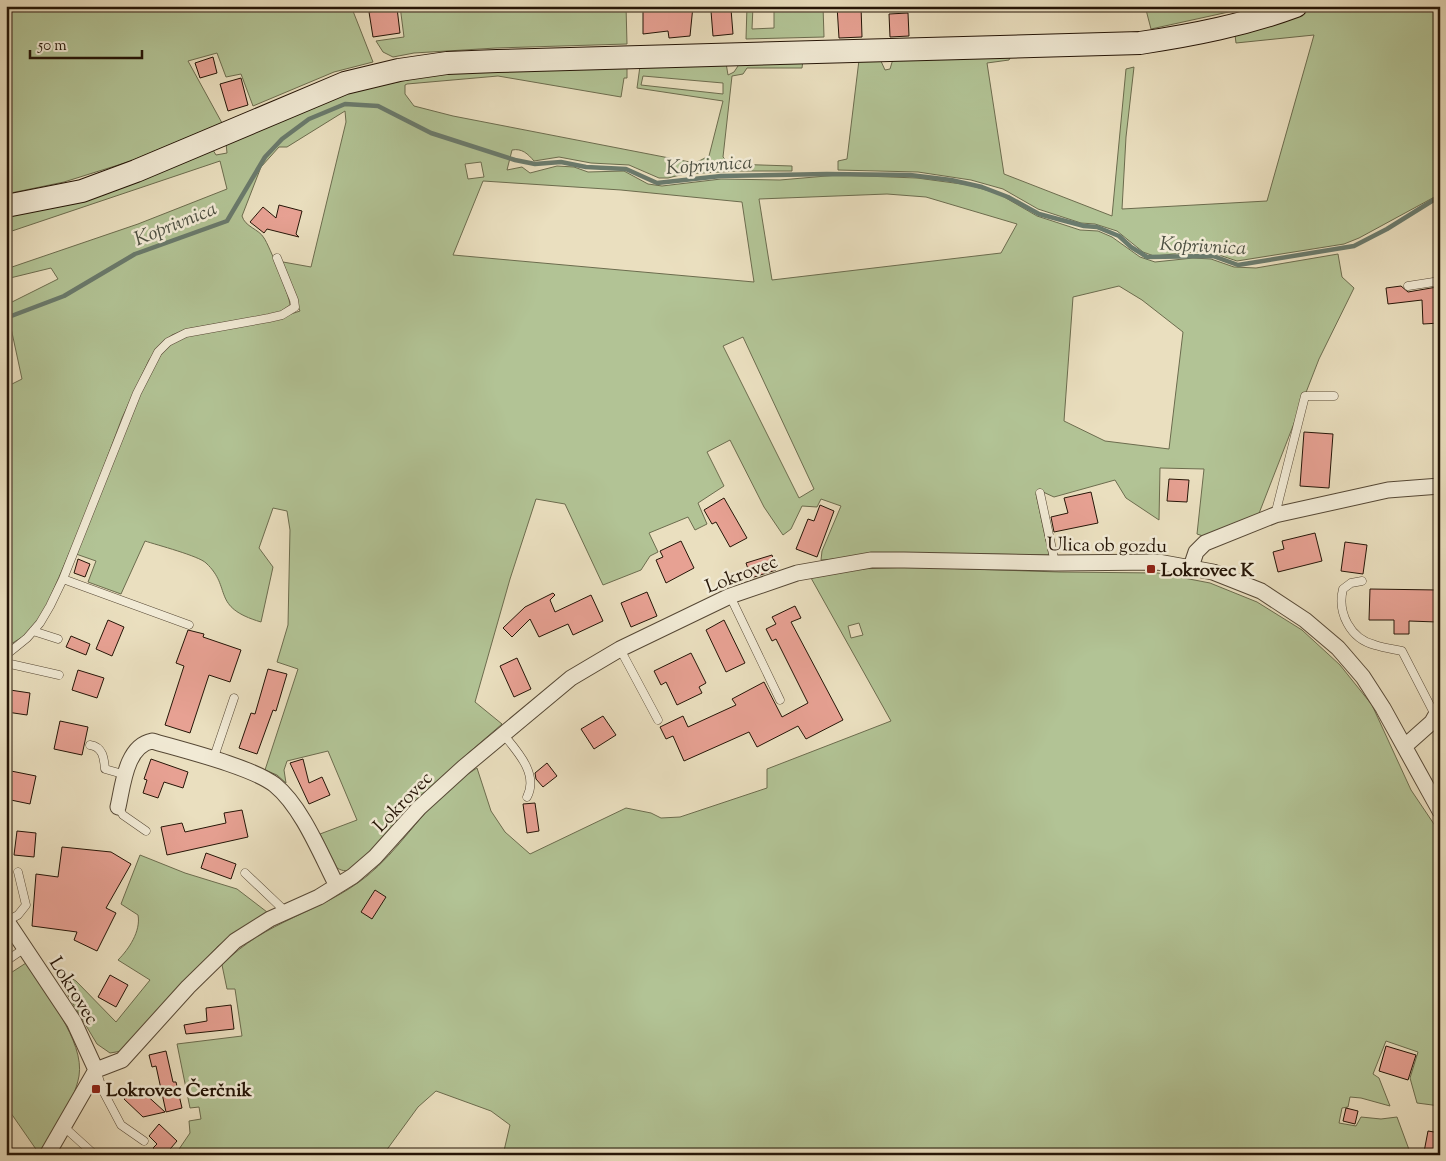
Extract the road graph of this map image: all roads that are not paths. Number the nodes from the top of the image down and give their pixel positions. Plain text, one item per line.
1 (1296, 6) edge
2 (6, 206) edge
3 (276, 258) dead end
4 (1440, 281) edge
5 (1408, 286) dead end
6 (1334, 396) dead end
7 (1440, 486) edge
8 (1040, 493) dead end
9 (1275, 514) junction
10 (929, 560) joint
11 (1055, 563) junction
12 (1191, 567) junction
13 (64, 579) junction
14 (1362, 581) dead end
15 (730, 596) junction
16 (189, 625) dead end
17 (33, 631) junction
18 (58, 639) dead end
19 (620, 649) junction
20 (6, 655) edge
21 (6, 663) edge
22 (59, 675) dead end
23 (234, 698) dead end
24 (780, 700) dead end
25 (1438, 712) edge
26 (658, 720) dead end
27 (503, 734) junction
28 (90, 746) dead end
29 (1405, 746) junction
30 (213, 760) junction
31 (126, 775) junction
32 (527, 797) dead end
33 (118, 808) joint
34 (1440, 811) edge
35 (146, 831) dead end
36 (18, 872) dead end
37 (245, 873) dead end
38 (337, 886) junction
39 (285, 911) junction
40 (7, 921) edge
41 (25, 948) junction
42 (6, 961) edge
43 (96, 1070) junction
44 (63, 1126) junction
45 (144, 1141) dead end
46 (47, 1155) edge
47 (95, 1155) edge

1 - 2 street
3 - 13 lane
4 - 5 lane
6 - 9 lane
7 - 9 street
8 - 11 lane
9 - 12 street
10 - 11 street, Ulica ob gozdu
10 - 15 street, Lokrovec
11 - 12 street, Ulica ob gozdu
12 - 29 street, Ulica ob gozdu
13 - 16 lane
13 - 17 lane
14 - 25 lane
15 - 19 street, Lokrovec
15 - 24 lane
17 - 18 lane
17 - 20 lane
19 - 26 lane
19 - 27 street, Lokrovec
21 - 22 lane
23 - 30 lane
25 - 29 street
27 - 32 lane
27 - 38 street, Lokrovec
28 - 31 lane
29 - 34 street, Ulica ob gozdu
30 - 31 street
30 - 38 street
31 - 33 street
33 - 35 lane
36 - 40 lane
37 - 39 lane
38 - 39 street, Lokrovec
39 - 43 street, Lokrovec
40 - 41 street, Lokrovec
41 - 42 lane
41 - 43 street, Lokrovec
43 - 44 street
43 - 45 lane
44 - 46 street
44 - 47 lane

